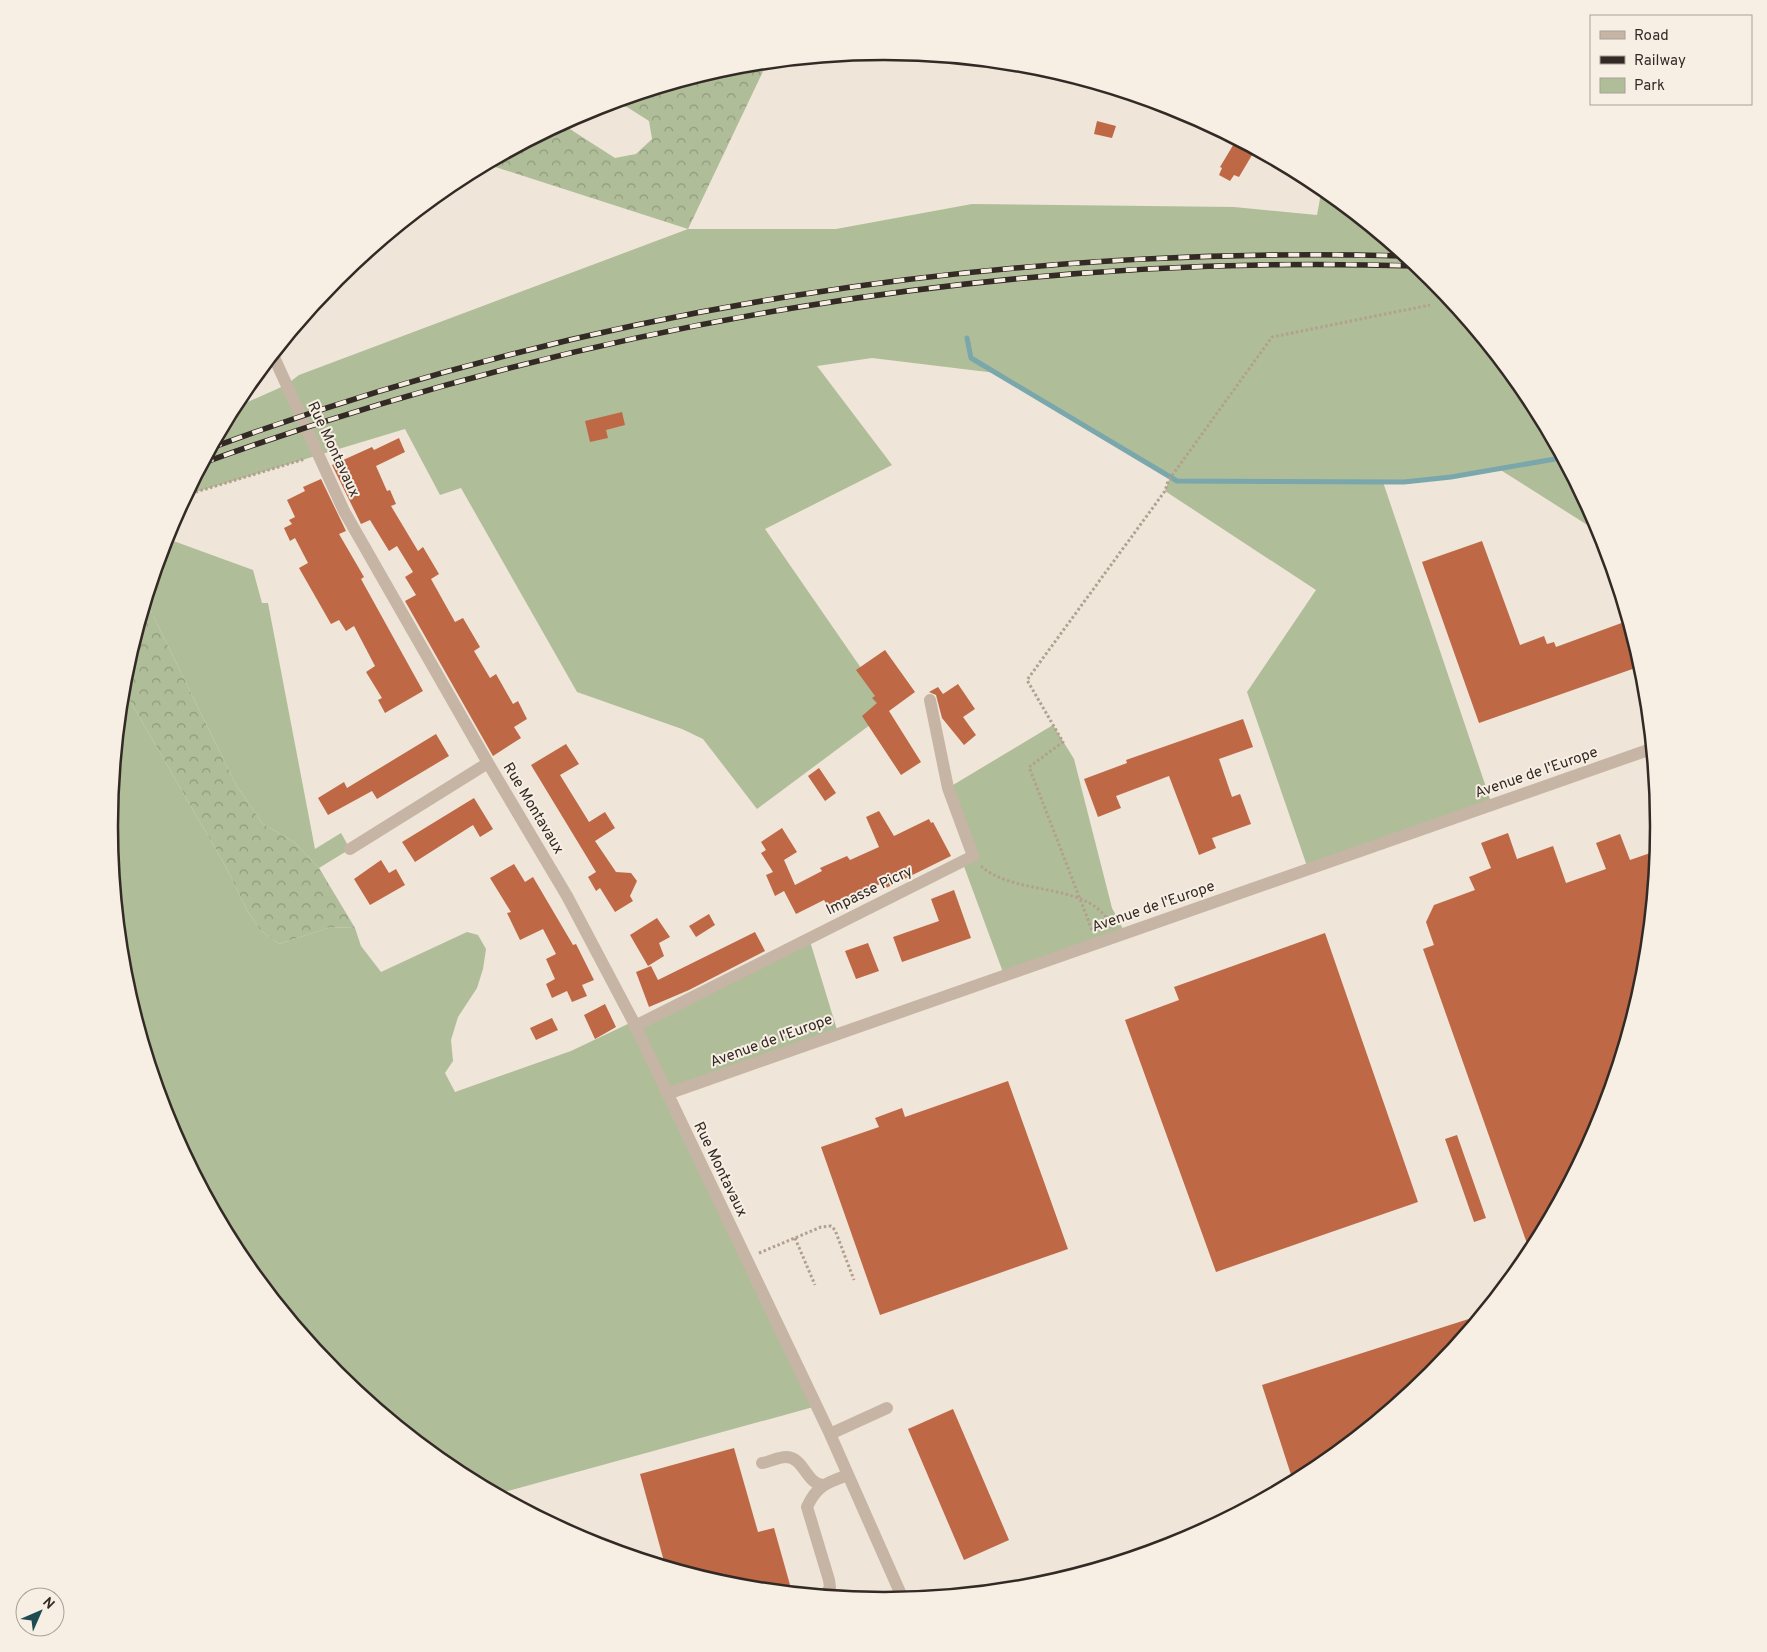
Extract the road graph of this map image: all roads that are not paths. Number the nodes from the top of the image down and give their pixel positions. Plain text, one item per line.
1 (276, 361) edge
2 (930, 700) dead end
3 (1646, 752) edge
4 (488, 763) junction
5 (350, 849) dead end
6 (635, 1026) junction
7 (667, 1094) junction
8 (887, 1408) dead end
9 (830, 1434) junction
10 (762, 1463) dead end
11 (848, 1475) junction
12 (824, 1485) junction
13 (829, 1590) edge
14 (900, 1591) edge

1 - 4 street, Rue Montavaux
2 - 6 street, Impasse Picry
3 - 7 street, Avenue de l'Europe
4 - 5 street, Rue Montavaux
4 - 6 street, Rue Montavaux
6 - 7 street, Rue Montavaux
7 - 9 street, Rue Montavaux
8 - 9 street
9 - 11 street, Rue Montavaux
10 - 12 street
11 - 12 street
11 - 14 street, Rue Montavaux
12 - 13 street

